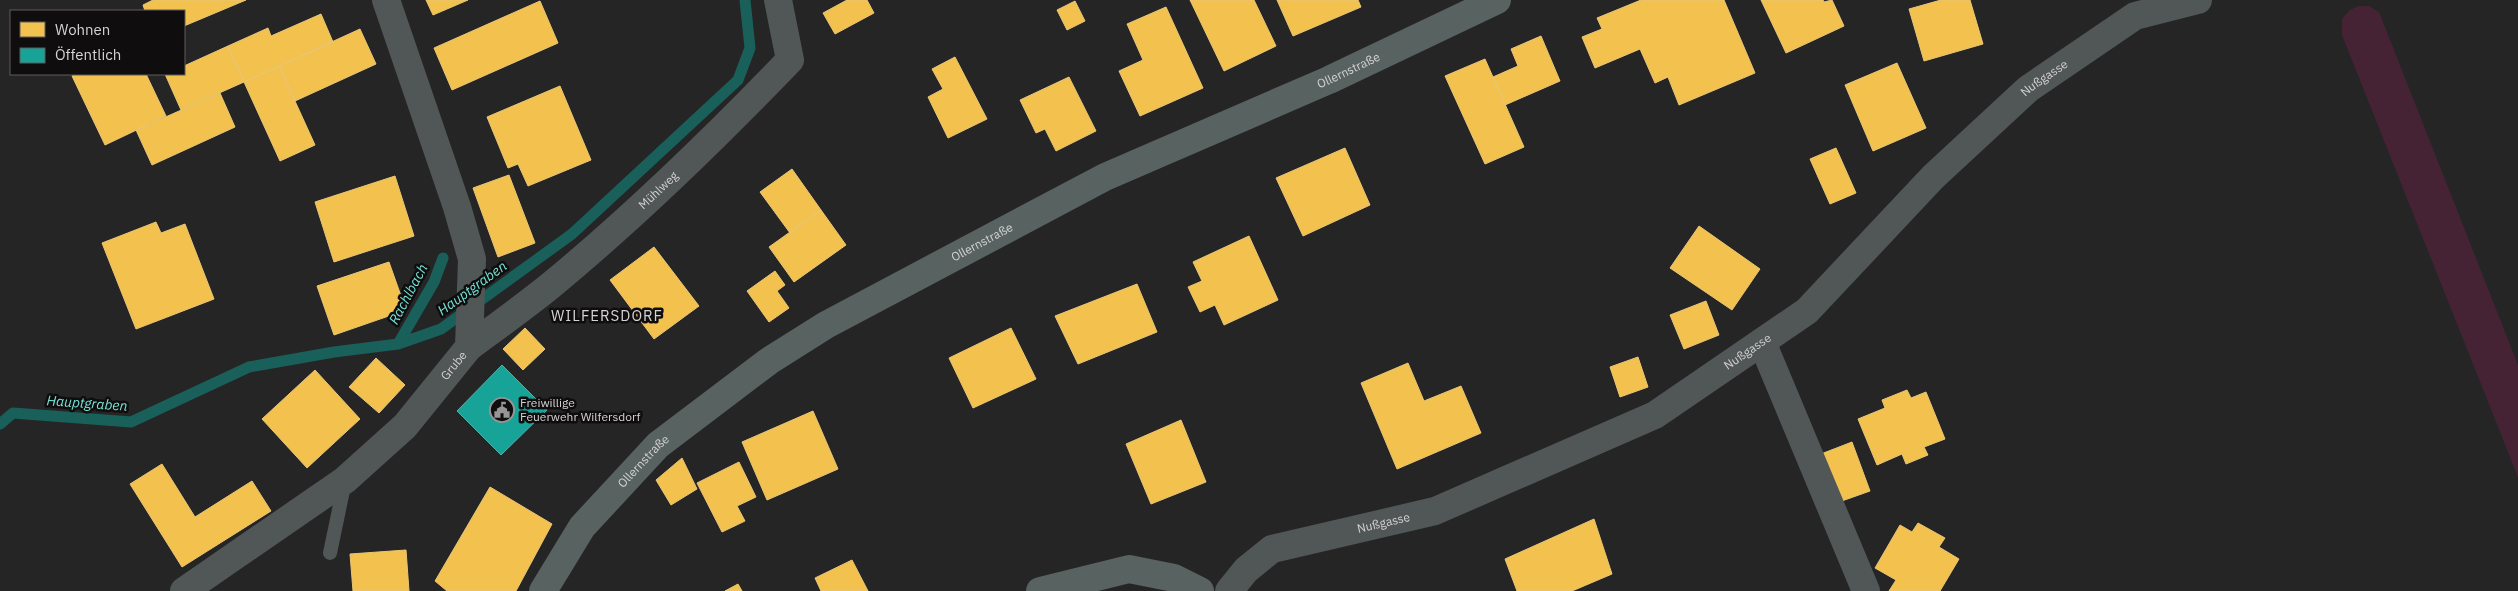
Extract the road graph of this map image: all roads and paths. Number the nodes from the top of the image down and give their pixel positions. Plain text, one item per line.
1 (386, 0) edge
2 (778, 0) edge
3 (1498, 0) edge
4 (2198, 0) edge
5 (469, 336) junction
6 (1762, 342) junction
7 (345, 480) junction
8 (330, 553) dead end
9 (184, 591) edge
10 (543, 591) edge
11 (1040, 591) edge
12 (1200, 591) edge
13 (1229, 591) edge
14 (1866, 591) edge

1 - 5 street
2 - 5 street, Mühlweg
3 - 10 street, Ollernstraße
4 - 6 street, Nußgasse
5 - 7 street, Grube
6 - 13 street, Nußgasse
6 - 14 street
7 - 8 lane
7 - 9 street, Grube
11 - 12 street

